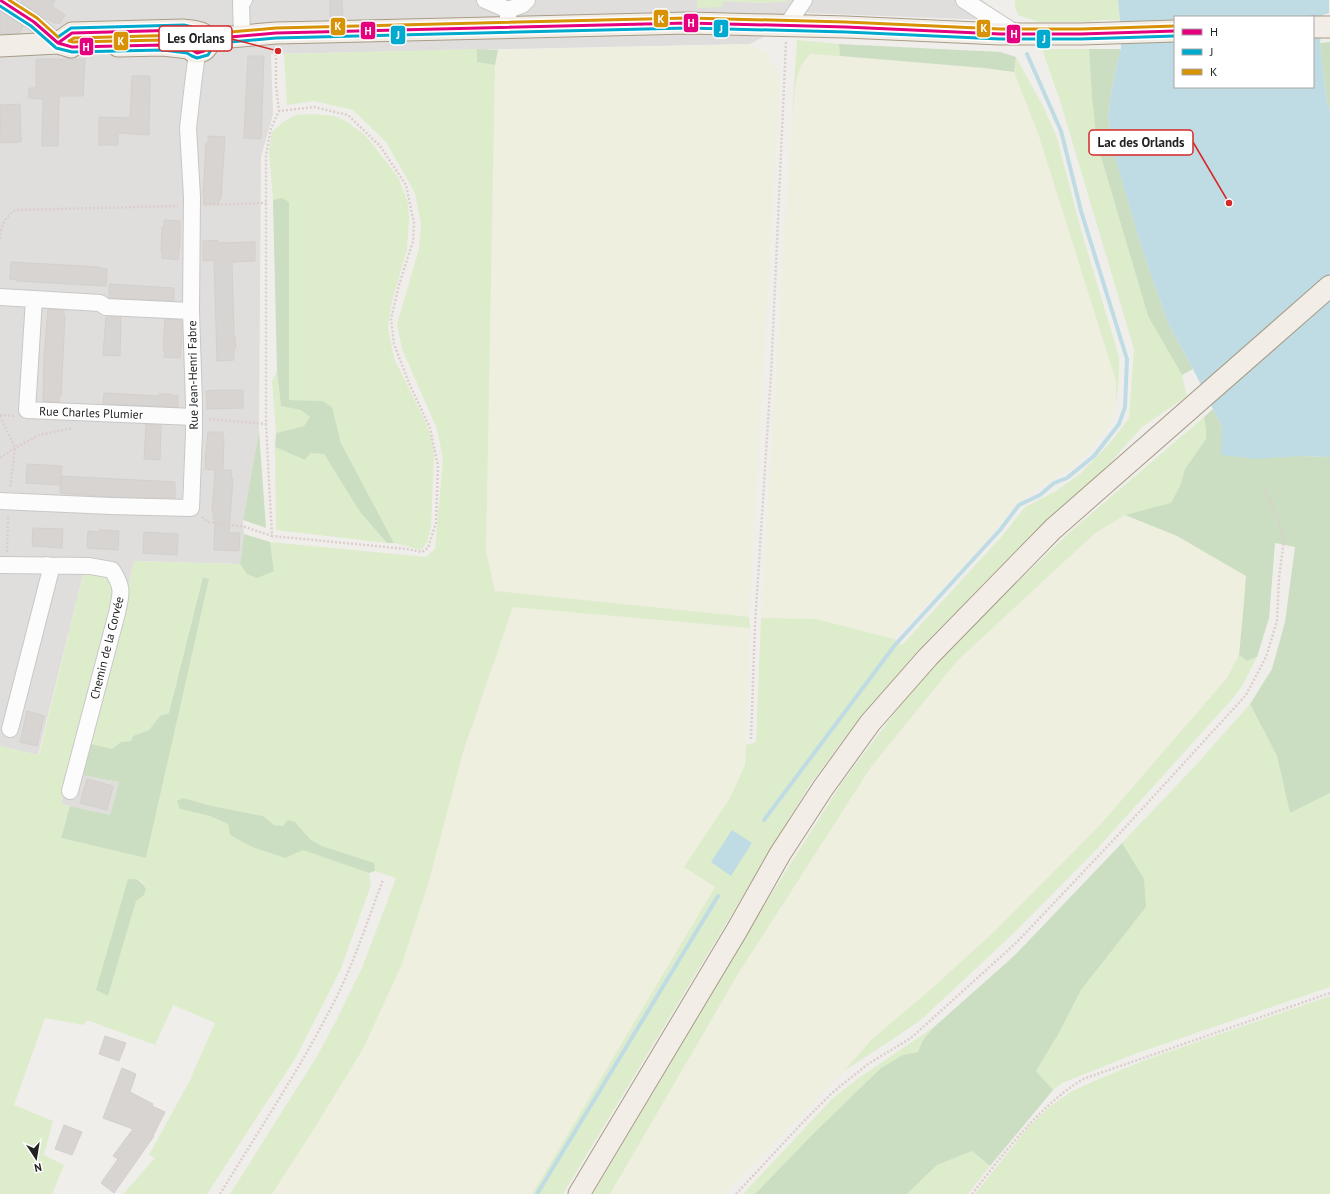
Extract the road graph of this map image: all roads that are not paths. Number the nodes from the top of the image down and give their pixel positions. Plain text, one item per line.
1 (0, 0) edge
2 (485, 0) edge
3 (527, 0) edge
4 (804, 0) edge
5 (964, 0) edge
6 (241, 1) edge
7 (508, 19) junction
8 (786, 25) junction
9 (1314, 27) edge
10 (1330, 27) edge
11 (1174, 31) edge
12 (1017, 34) junction
13 (242, 36) junction
14 (58, 43) junction
15 (197, 43) junction
16 (0, 46) edge
17 (1330, 286) edge
18 (0, 297) edge
19 (34, 299) junction
20 (191, 311) junction
21 (194, 417) junction
22 (0, 501) edge
23 (0, 565) edge
24 (47, 565) junction
25 (10, 730) dead end
26 (70, 791) dead end
27 (579, 1194) edge

1 - 14 street
2 - 7 street
3 - 7 street
4 - 8 street
5 - 12 street
6 - 13 street
7 - 8 main road
7 - 13 main road
8 - 12 main road
9 - 10 main road
11 - 12 main road
13 - 15 main road
14 - 15 main road
14 - 16 main road
15 - 20 street, Rue Jean-Henri Fabre
17 - 27 main road
18 - 19 street
19 - 20 street
19 - 21 street, Rue Charles Plumier
20 - 21 street, Rue Jean-Henri Fabre
21 - 22 street, Rue Jean-Henri Fabre
23 - 24 street, Chemin de la Corvée
24 - 25 street
24 - 26 street, Chemin de la Corvée

